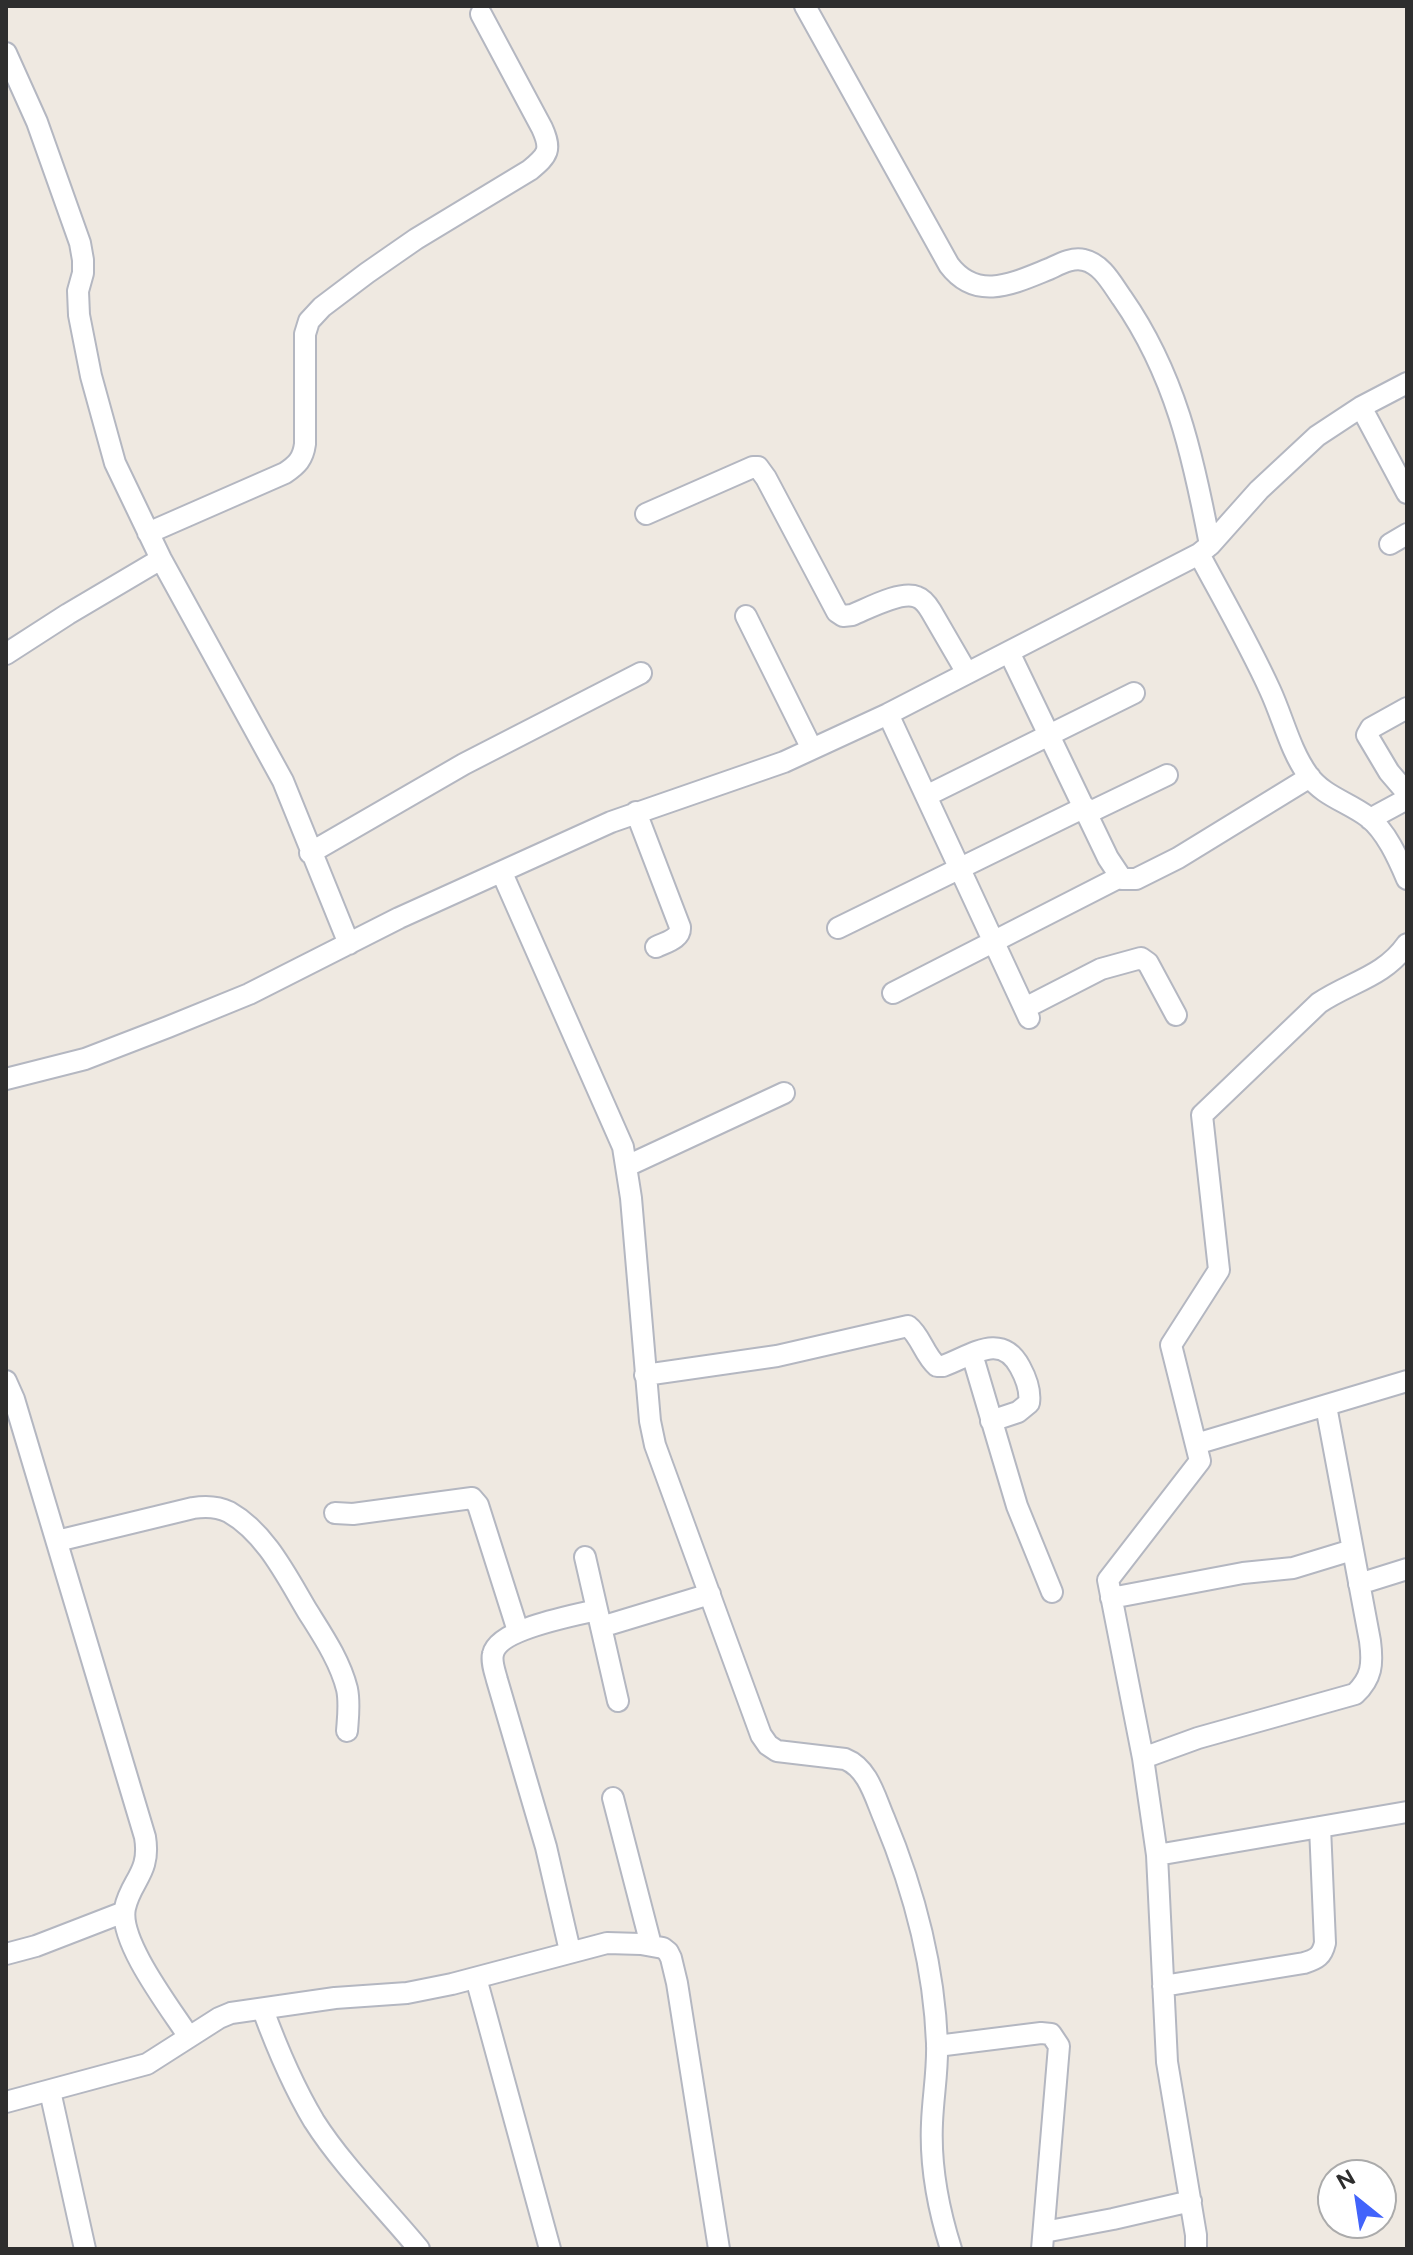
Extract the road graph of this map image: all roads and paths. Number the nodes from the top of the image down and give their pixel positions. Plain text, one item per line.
1 (805, 6) edge
2 (481, 14) dead end
3 (6, 53) edge
4 (1407, 383) edge
5 (1361, 407) junction
6 (1407, 493) edge
7 (646, 514) dead end
8 (148, 533) junction
9 (1204, 549) junction
10 (161, 559) junction
11 (746, 616) dead end
12 (1009, 652) junction
13 (6, 654) edge
14 (641, 673) dead end
15 (967, 673) junction
16 (1134, 693) dead end
17 (1407, 708) edge
18 (888, 714) junction
19 (1050, 734) junction
20 (812, 749) junction
21 (1167, 775) dead end
22 (1310, 777) junction
23 (926, 796) junction
24 (1407, 796) edge
25 (1086, 810) junction
26 (636, 812) junction
27 (1370, 819) junction
28 (310, 853) junction
29 (959, 868) junction
30 (502, 873) junction
31 (1120, 877) junction
32 (1407, 879) edge
33 (838, 928) dead end
34 (994, 942) junction
35 (349, 944) junction
36 (1407, 944) edge
37 (656, 947) dead end
38 (893, 993) dead end
39 (1176, 1015) dead end
40 (6, 1079) edge
41 (784, 1093) dead end
42 (627, 1166) junction
43 (972, 1354) junction
44 (645, 1375) junction
45 (1407, 1381) edge
46 (9, 1394) edge
47 (1326, 1406) junction
48 (991, 1421) junction
49 (1196, 1444) junction
50 (335, 1513) dead end
51 (57, 1541) junction
52 (1352, 1550) junction
53 (585, 1557) dead end
54 (1407, 1569) edge
55 (1359, 1584) junction
56 (1052, 1592) dead end
57 (710, 1594) junction
58 (1111, 1598) junction
59 (599, 1618) junction
60 (518, 1631) junction
61 (618, 1701) dead end
62 (347, 1731) dead end
63 (1143, 1758) junction
64 (613, 1798) dead end
65 (1407, 1812) edge
66 (1320, 1827) junction
67 (1157, 1855) junction
68 (124, 1912) junction
69 (651, 1945) junction
70 (570, 1951) junction
71 (6, 1954) edge
72 (476, 1978) junction
73 (1163, 1986) junction
74 (263, 2010) junction
75 (189, 2037) junction
76 (937, 2046) junction
77 (50, 2091) junction
78 (6, 2102) edge
79 (1191, 2201) junction
80 (1043, 2240) edge
81 (85, 2249) edge
82 (419, 2249) edge
83 (550, 2249) edge
84 (719, 2249) edge
85 (951, 2249) edge
86 (1196, 2249) edge

1 - 9 street
2 - 8 street
3 - 8 street
4 - 5 street
5 - 6 street
5 - 9 street
7 - 15 street
8 - 10 street
9 - 12 street
9 - 22 street
10 - 13 street
10 - 28 street
11 - 20 street
12 - 15 street
12 - 19 street
14 - 28 street
15 - 18 street
16 - 19 street
17 - 24 street
18 - 20 street
18 - 23 street
19 - 23 street
19 - 25 street
20 - 26 street
21 - 25 street
22 - 27 street
22 - 31 street
23 - 29 street
24 - 27 street
25 - 29 street
25 - 31 street
26 - 30 street
26 - 37 street
27 - 32 street
28 - 35 street
29 - 33 street
29 - 34 street
30 - 35 street
30 - 42 street
31 - 34 street
34 - 38 street
34 - 39 street
35 - 40 street
36 - 49 street
41 - 42 street
42 - 44 street
43 - 44 street
43 - 48 street
43 - 48 street
44 - 57 street
45 - 47 street
46 - 51 street
47 - 49 street
47 - 52 street
48 - 56 street
49 - 58 street
50 - 60 street
51 - 62 street
51 - 68 street
52 - 55 street
52 - 58 street
53 - 59 street
54 - 55 street
55 - 63 street
57 - 59 street
57 - 76 street
58 - 63 street
59 - 60 street
59 - 61 street
60 - 70 street
63 - 67 street
64 - 69 street
65 - 66 street
66 - 67 street
66 - 73 street
67 - 73 street
68 - 71 street
68 - 75 street
69 - 70 street
69 - 84 street
70 - 72 street
72 - 74 street
72 - 83 street
73 - 79 street
74 - 75 street
74 - 82 street
75 - 77 street
76 - 80 street
76 - 85 street
77 - 78 street
77 - 81 street
79 - 80 street
79 - 86 street

